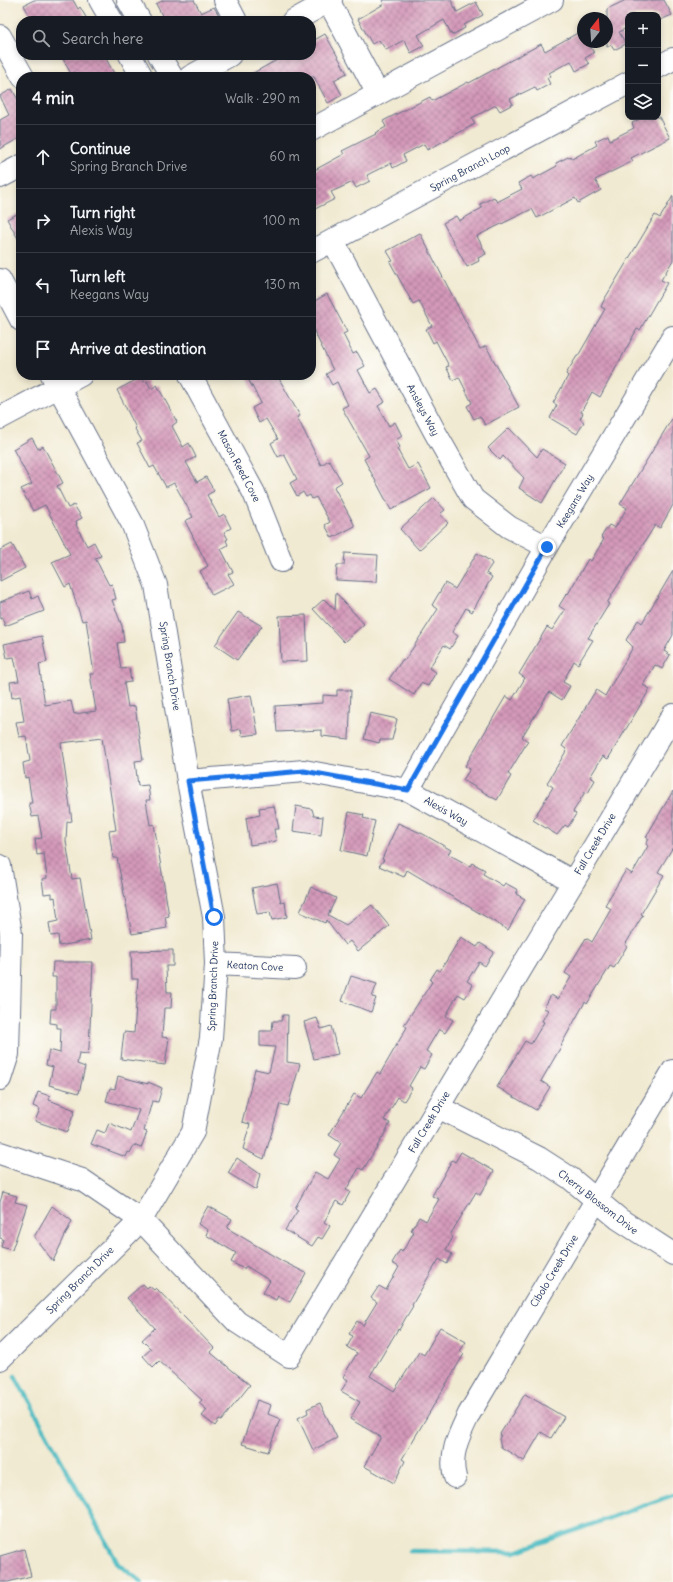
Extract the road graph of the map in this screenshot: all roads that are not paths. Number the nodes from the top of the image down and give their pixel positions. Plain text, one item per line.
1 (100, 0) edge
2 (128, 0) edge
3 (225, 0) edge
4 (329, 0) edge
5 (552, 0) edge
6 (109, 16) edge
7 (137, 16) edge
8 (233, 16) edge
9 (301, 16) edge
10 (0, 36) edge
11 (673, 59) edge
12 (133, 60) edge
13 (162, 60) edge
14 (221, 60) edge
15 (661, 65) edge
16 (20, 72) edge
17 (139, 72) edge
18 (169, 72) edge
19 (199, 72) edge
20 (626, 84) edge
21 (378, 94) junction
22 (316, 127) edge
23 (16, 169) edge
24 (0, 177) edge
25 (333, 241) junction
26 (316, 250) edge
27 (7, 290) edge
28 (16, 309) edge
29 (673, 338) edge
30 (193, 380) edge
31 (56, 381) edge
32 (0, 418) edge
33 (547, 547) junction
34 (281, 561) dead end
35 (673, 715) edge
36 (188, 781) junction
37 (408, 790) junction
38 (0, 866) edge
39 (572, 881) junction
40 (216, 964) junction
41 (295, 968) dead end
42 (673, 1072) edge
43 (0, 1079) edge
44 (438, 1107) junction
45 (0, 1153) edge
46 (596, 1200) junction
47 (141, 1220) junction
48 (673, 1254) edge
49 (0, 1359) edge
50 (455, 1477) dead end

1 - 6 street
2 - 7 street
3 - 8 street
4 - 9 street
4 - 21 street
5 - 21 street
10 - 16 street
11 - 15 street
12 - 17 street
13 - 18 street
14 - 19 street
20 - 25 street, Spring Branch Loop
21 - 22 street
23 - 24 street
25 - 26 street, Spring Branch Loop
25 - 33 street, Ansleys Way
27 - 28 street
29 - 33 street, Keegans Way
30 - 34 street, Mason Reed Cove
31 - 32 street
31 - 36 street, Spring Branch Drive
33 - 37 street, Keegans Way
35 - 39 street, Fall Creek Drive
36 - 37 street, Alexis Way
36 - 40 street, Spring Branch Drive
37 - 39 street, Alexis Way
38 - 43 street
39 - 44 street, Fall Creek Drive
40 - 41 street, Keaton Cove
40 - 47 street, Spring Branch Drive
42 - 46 street, Cibolo Creek Drive
44 - 46 street, Cherry Blossom Drive
44 - 47 street, Fall Creek Drive
45 - 47 street
46 - 48 street, Cherry Blossom Drive
46 - 50 street, Cibolo Creek Drive
47 - 49 street, Spring Branch Drive

